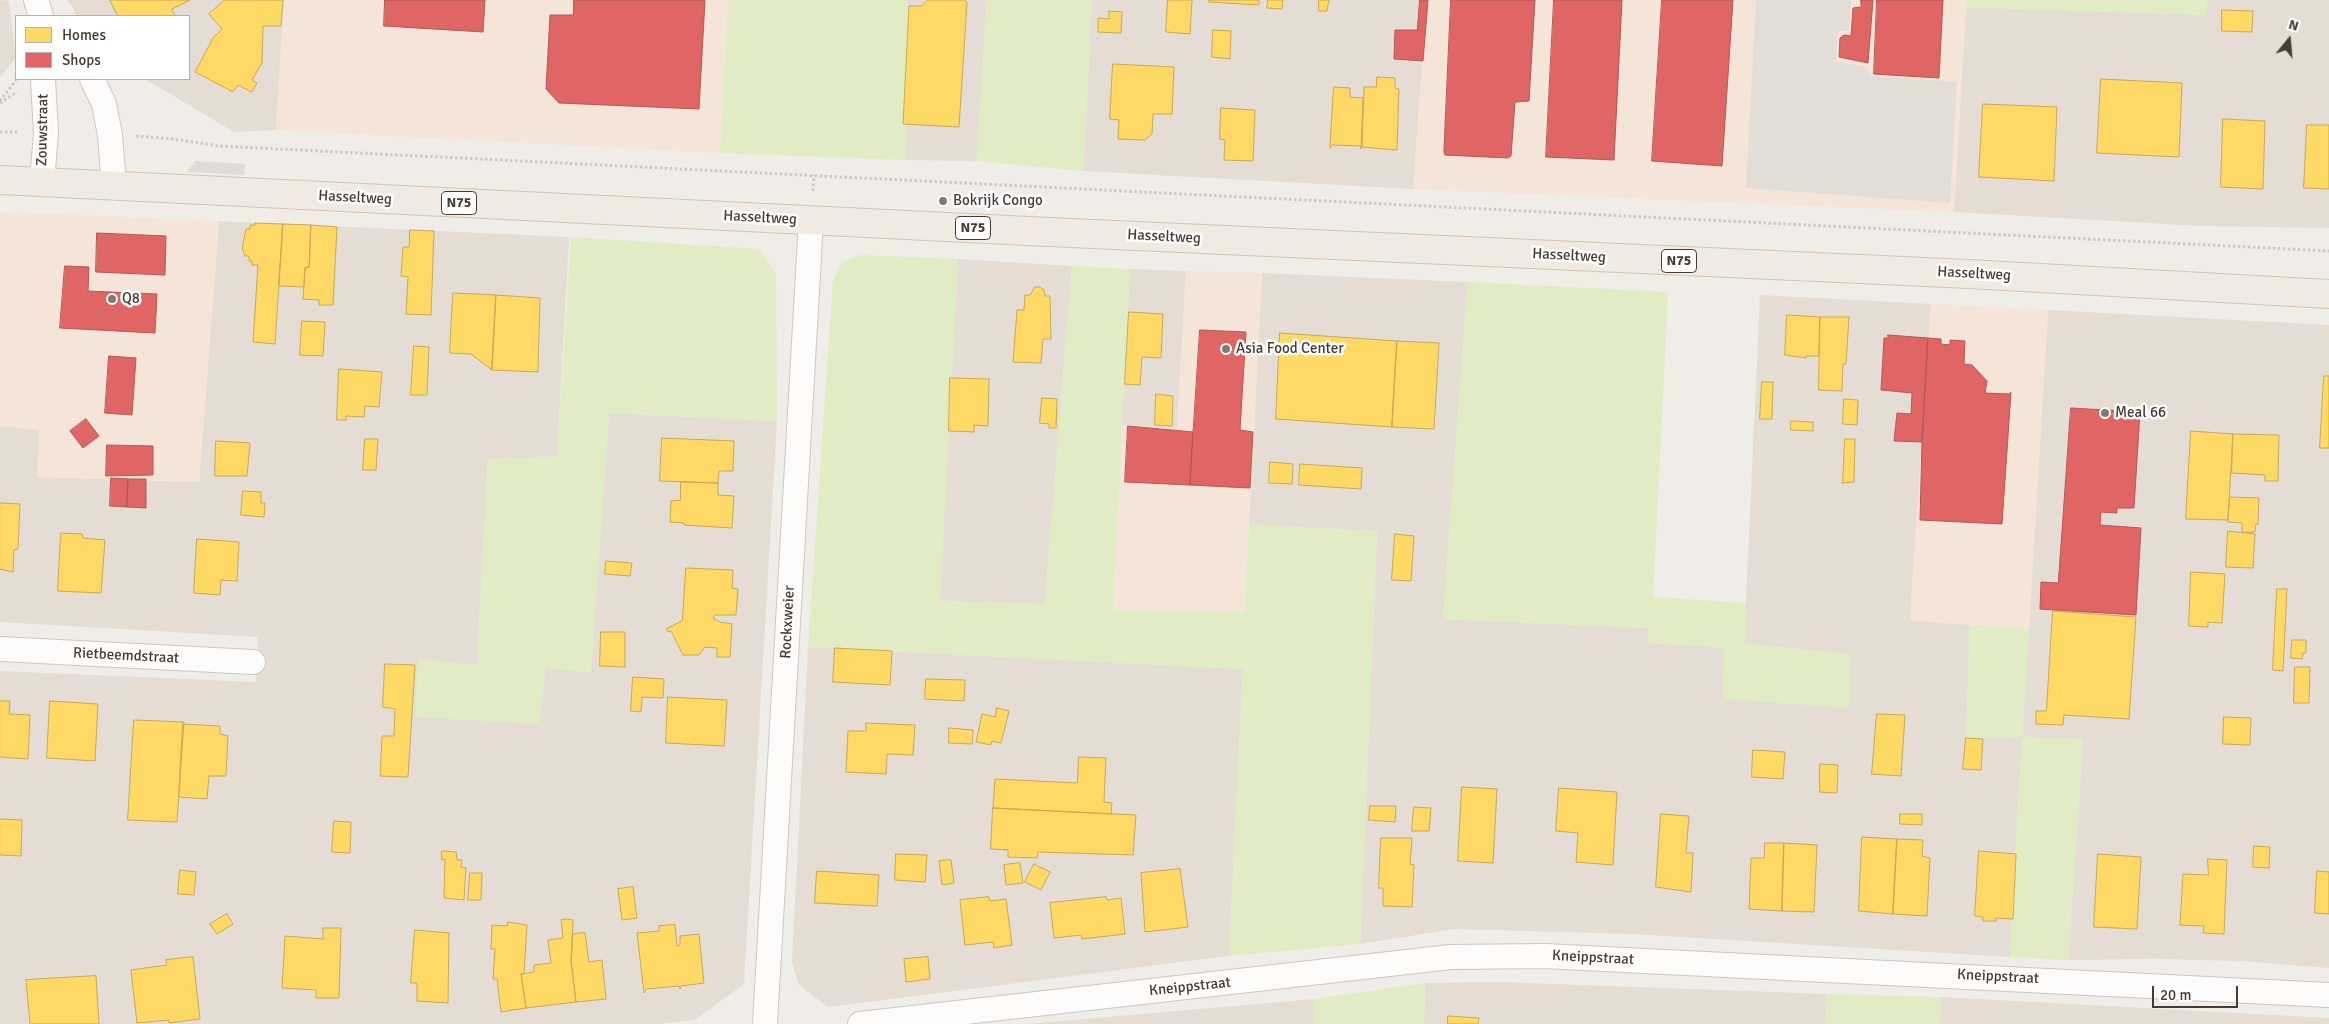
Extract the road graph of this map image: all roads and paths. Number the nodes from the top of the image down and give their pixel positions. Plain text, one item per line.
1 (16, 80) edge
2 (43, 80) edge
3 (92, 80) edge
4 (0, 101) edge
5 (0, 132) edge
6 (29, 132) dead end
7 (132, 136) dead end
8 (814, 175) junction
9 (0, 180) edge
10 (42, 182) junction
11 (114, 186) junction
12 (813, 193) dead end
13 (811, 220) junction
14 (2329, 251) edge
15 (2329, 294) edge
16 (0, 649) edge
17 (253, 662) dead end
18 (2329, 995) edge
19 (765, 1024) edge
20 (860, 1024) edge

1 - 4 path
2 - 10 street, Zouwstraat
3 - 11 street
5 - 6 path
7 - 8 path
8 - 12 path
8 - 14 path
9 - 10 main road, Hasseltweg / N75
10 - 11 main road, Hasseltweg / N75
11 - 13 main road, Hasseltweg / N75
13 - 15 main road, Hasseltweg / N75
13 - 19 street, Rockxweier
16 - 17 street, Rietbeemdstraat
18 - 20 street, Kneippstraat

